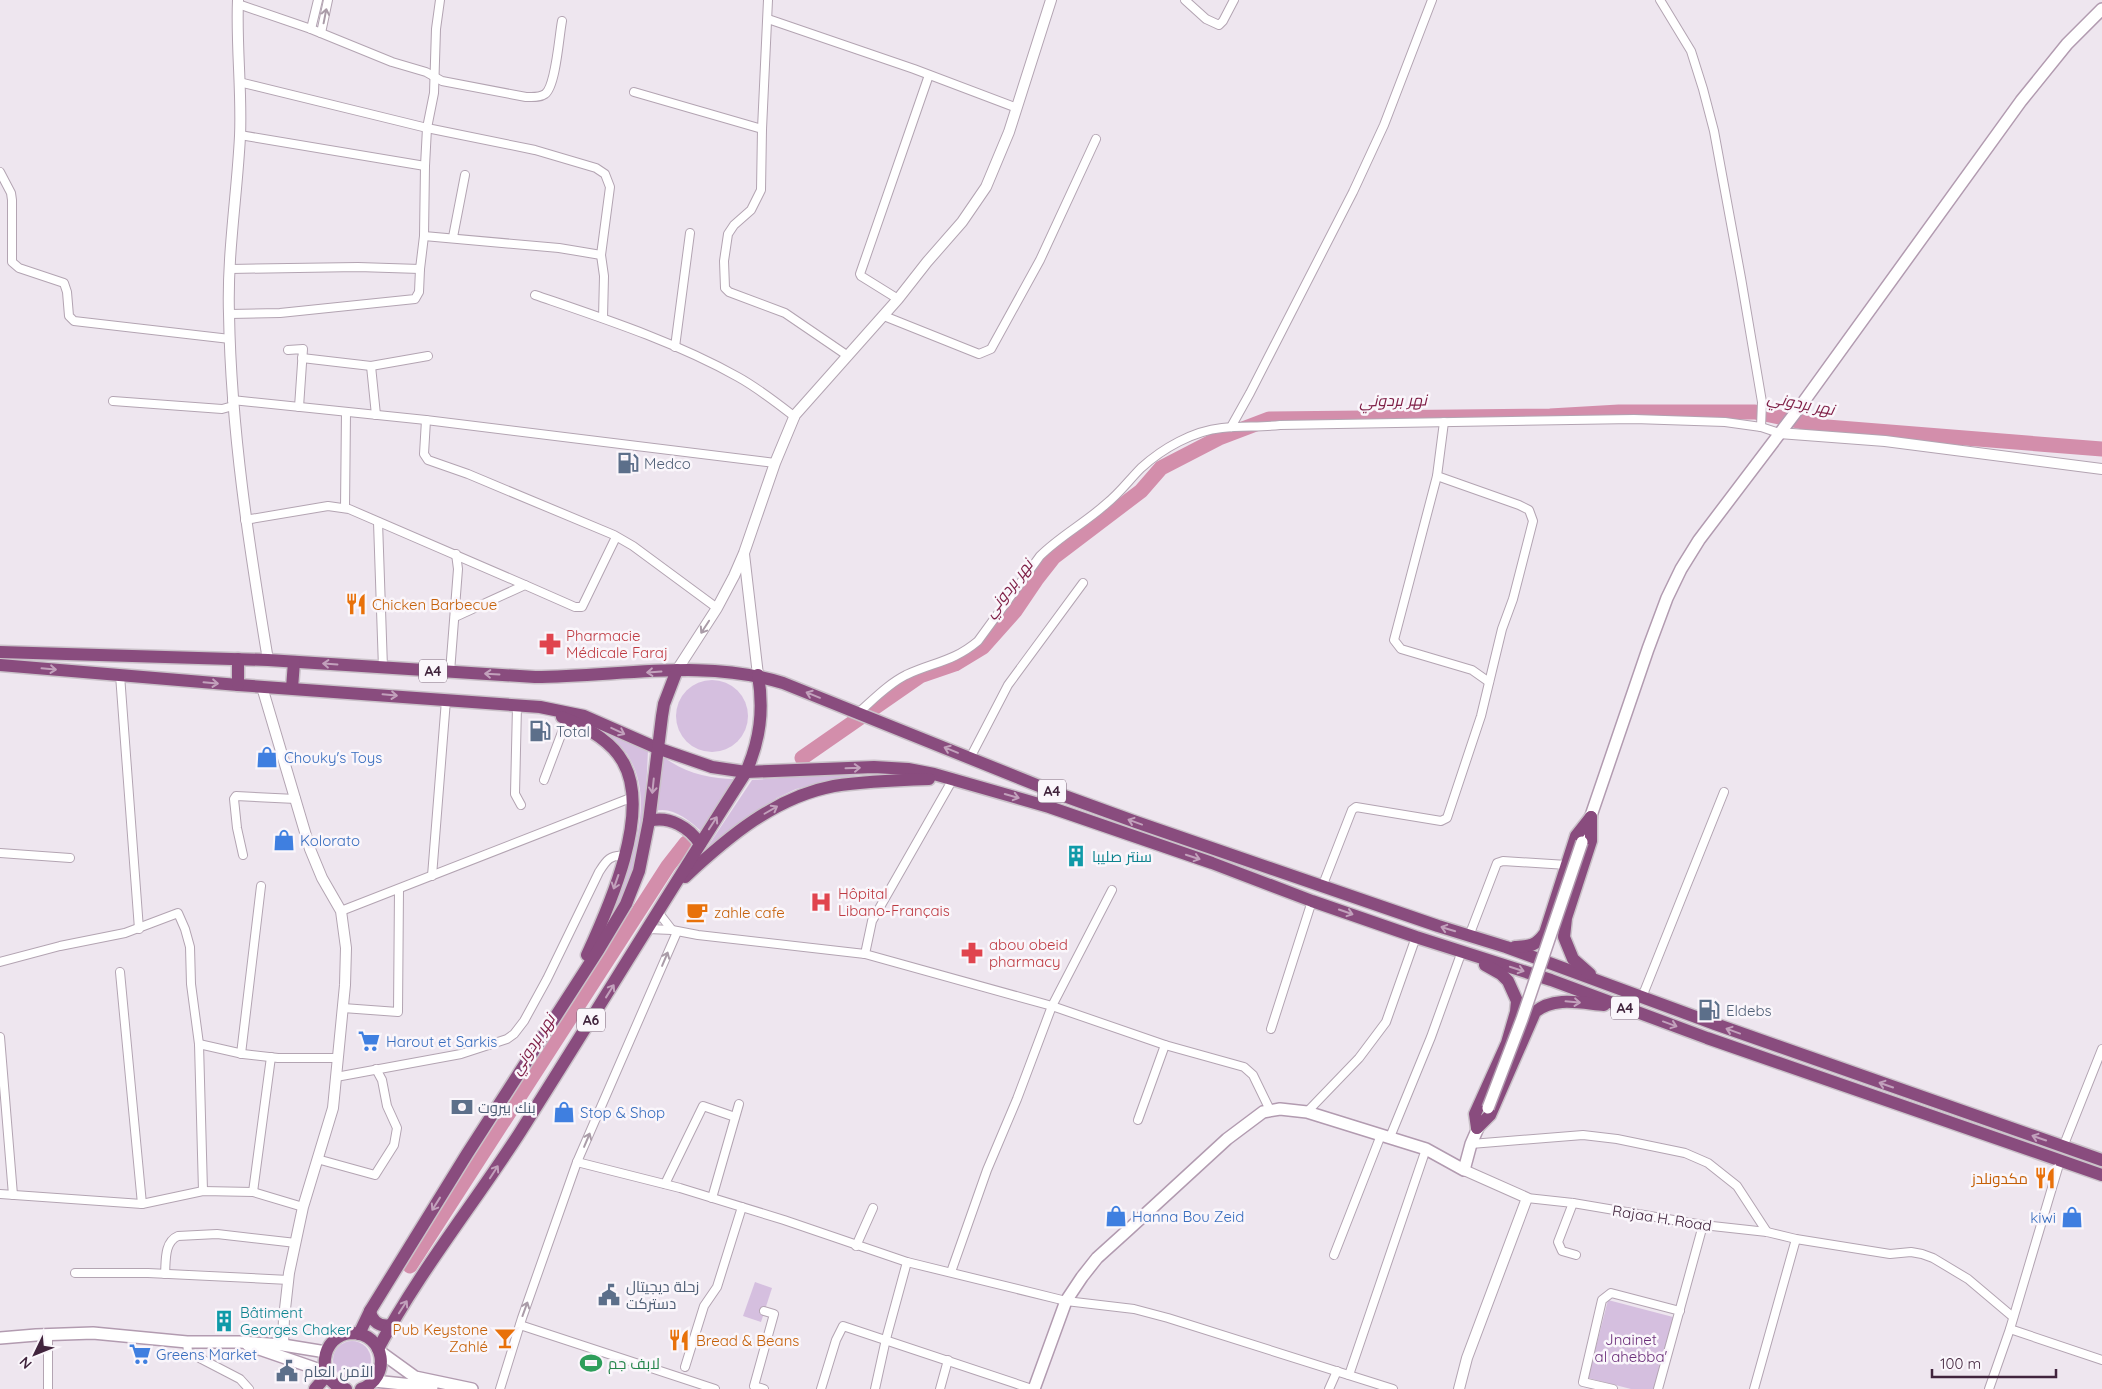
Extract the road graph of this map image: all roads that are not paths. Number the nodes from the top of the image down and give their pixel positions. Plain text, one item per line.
1 (318, 0) edge
2 (328, 0) edge
3 (440, 0) edge
4 (768, 0) edge
5 (1051, 0) edge
6 (1185, 0) edge
7 (1234, 0) edge
8 (1432, 0) edge
9 (1660, 0) edge
10 (238, 2) edge
11 (2102, 9) edge
12 (768, 19) junction
13 (562, 21) dead end
14 (311, 29) junction
15 (322, 33) junction
16 (929, 75) junction
17 (434, 78) junction
18 (239, 82) junction
19 (634, 92) dead end
20 (1017, 108) junction
21 (427, 128) junction
22 (762, 129) junction
23 (240, 135) junction
24 (1096, 139) dead end
25 (425, 166) junction
26 (0, 172) edge
27 (465, 174) dead end
28 (690, 233) dead end
29 (424, 236) junction
30 (454, 237) junction
31 (601, 255) junction
32 (230, 268) junction
33 (420, 269) junction
34 (535, 295) dead end
35 (898, 299) junction
36 (228, 314) junction
37 (884, 316) junction
38 (603, 318) junction
39 (230, 339) junction
40 (675, 347) junction
41 (288, 350) dead end
42 (428, 356) dead end
43 (848, 356) junction
44 (302, 358) junction
45 (372, 366) junction
46 (113, 400) dead end
47 (233, 403) junction
48 (299, 407) junction
49 (346, 412) junction
50 (376, 415) junction
51 (795, 417) junction
52 (426, 420) junction
53 (1444, 422) junction
54 (1231, 427) junction
55 (1761, 427) junction
56 (1782, 429) junction
57 (775, 462) junction
58 (2102, 469) edge
59 (1437, 476) junction
60 (345, 508) junction
61 (245, 520) junction
62 (378, 522) junction
63 (616, 536) junction
64 (744, 553) junction
65 (456, 554) junction
66 (1083, 583) dead end
67 (525, 584) junction
68 (717, 608) junction
69 (455, 617) junction
70 (0, 652) edge
71 (238, 659) junction
72 (268, 660) junction
73 (294, 662) junction
74 (0, 665) edge
75 (383, 668) junction
76 (677, 670) junction
77 (450, 672) junction
78 (120, 675) junction
79 (758, 675) junction
80 (1489, 682) junction
81 (238, 685) junction
82 (262, 687) junction
83 (292, 688) junction
84 (446, 700) junction
85 (520, 706) junction
86 (858, 713) junction
87 (567, 719) junction
88 (658, 748) junction
89 (970, 758) junction
90 (746, 772) junction
91 (949, 778) junction
92 (544, 780) dead end
93 (1724, 792) dead end
94 (633, 797) junction
95 (296, 799) junction
96 (521, 805) dead end
97 (1591, 817) junction
98 (649, 821) junction
99 (700, 844) junction
100 (0, 853) edge
101 (243, 855) dead end
102 (625, 856) junction
103 (70, 858) dead end
104 (1567, 865) junction
105 (432, 876) junction
106 (261, 886) dead end
107 (1322, 887) junction
108 (399, 889) junction
109 (1112, 890) dead end
110 (667, 898) junction
111 (1312, 901) junction
112 (342, 911) junction
113 (658, 912) junction
114 (138, 929) junction
115 (648, 929) junction
116 (675, 931) junction
117 (1469, 936) junction
118 (1416, 937) junction
119 (1506, 947) junction
120 (1462, 951) junction
121 (865, 954) junction
122 (0, 962) edge
123 (120, 972) dead end
124 (579, 979) junction
125 (1598, 980) junction
126 (1642, 997) junction
127 (1052, 1006) junction
128 (1618, 1006) junction
129 (343, 1008) junction
130 (1271, 1029) dead end
131 (0, 1037) edge
132 (199, 1044) junction
133 (1164, 1044) junction
134 (2102, 1049) edge
135 (1786, 1050) junction
136 (241, 1054) junction
137 (271, 1057) junction
138 (338, 1058) junction
139 (1782, 1064) junction
140 (376, 1070) junction
141 (336, 1077) junction
142 (739, 1104) dead end
143 (1270, 1110) junction
144 (1307, 1112) junction
145 (735, 1117) junction
146 (1138, 1120) dead end
147 (1477, 1128) junction
148 (1385, 1136) junction
149 (1471, 1144) junction
150 (2064, 1147) junction
151 (1426, 1149) junction
152 (317, 1159) junction
153 (2102, 1160) edge
154 (2060, 1161) junction
155 (578, 1162) junction
156 (1464, 1170) junction
157 (2102, 1176) edge
158 (665, 1184) junction
159 (203, 1191) junction
160 (253, 1192) junction
161 (0, 1194) edge
162 (13, 1195) junction
163 (712, 1198) junction
164 (1527, 1198) junction
165 (1573, 1203) junction
166 (142, 1204) junction
167 (303, 1207) junction
168 (742, 1207) junction
169 (873, 1208) dead end
170 (1703, 1225) junction
171 (1767, 1232) junction
172 (1796, 1239) junction
173 (296, 1243) junction
174 (856, 1246) junction
175 (1334, 1255) dead end
176 (1576, 1255) dead end
177 (907, 1262) junction
178 (951, 1272) junction
179 (75, 1273) dead end
180 (165, 1274) junction
181 (289, 1280) junction
182 (1066, 1301) junction
183 (370, 1311) junction
184 (764, 1311) dead end
185 (1680, 1311) junction
186 (2013, 1317) junction
187 (391, 1325) junction
188 (520, 1325) junction
189 (2010, 1329) junction
190 (48, 1334) junction
191 (359, 1334) junction
192 (0, 1338) edge
193 (886, 1339) junction
194 (187, 1342) junction
195 (240, 1342) junction
196 (283, 1345) junction
197 (379, 1350) junction
198 (326, 1352) junction
199 (948, 1360) junction
200 (2102, 1360) edge
201 (685, 1367) dead end
202 (1337, 1371) junction
203 (408, 1372) junction
204 (327, 1373) junction
205 (1349, 1375) junction
206 (374, 1381) junction
207 (394, 1384) junction
208 (316, 1388) edge
209 (48, 1389) edge
210 (249, 1389) edge
211 (331, 1389) edge
212 (346, 1389) edge
213 (361, 1389) edge
214 (439, 1389) edge
215 (472, 1389) edge
216 (500, 1389) edge
217 (715, 1389) edge
218 (764, 1389) edge
219 (821, 1389) edge
220 (875, 1389) edge
221 (940, 1389) edge
222 (1033, 1389) edge
223 (1328, 1389) edge
224 (1393, 1389) edge
225 (1459, 1389) edge
226 (1613, 1389) edge
227 (1658, 1389) edge
228 (1754, 1389) edge
229 (1990, 1389) edge

1 - 14 street
15 -> 2 street
3 - 17 street
4 - 12 street
5 - 20 street
6 - 7 street
8 - 54 street
9 - 55 street
10 - 14 street
10 - 18 street
11 - 56 main road
12 - 16 street
12 - 22 street
13 - 17 street
14 - 15 street
15 - 17 street
16 - 20 street
16 - 35 street
17 - 21 street
18 - 21 street
18 - 23 street
19 - 22 street
20 - 35 street
21 - 25 street
21 - 31 street
22 - 43 street
23 - 25 street
23 - 32 street
24 - 37 street
25 - 29 street
26 - 39 street
27 - 30 street
28 - 40 street
29 - 30 street
29 - 33 street
30 - 31 street
31 - 38 street
32 - 33 street
32 - 36 street
33 - 36 street
34 - 38 street
35 - 37 street
36 - 39 street
37 - 43 street
38 - 40 street
39 - 47 street
40 - 51 street
41 - 44 street
42 - 45 street
43 - 51 street
44 - 45 street
44 - 48 street
45 - 50 street
46 - 47 street
47 - 48 street
47 - 61 street
48 - 49 street
49 - 50 street
49 - 60 street
50 - 52 street
51 - 57 street
52 - 57 street
52 - 63 street
53 - 54 street
53 - 55 street
53 - 59 street
54 - 86 street
55 - 56 street
56 - 58 street
56 - 97 main road
57 - 64 street
59 - 80 street
59 - 80 street
60 - 61 street
60 - 62 street
61 - 72 street
62 - 65 street
62 - 75 street
63 - 67 street
63 - 68 street
64 - 68 street
64 - 79 street
65 - 67 street
65 - 69 street
66 - 89 street
67 - 69 street
68 -> 76 street
69 - 77 street
70 - 71 highway, A4
71 - 72 highway, A4
71 - 81 highway
72 - 73 highway, A4
75 -> 73 highway, A4
73 - 83 highway
74 -> 78 highway, A4
75 - 77 highway, A4
76 -> 77 highway, A4
76 - 79 highway, A4
76 - 88 highway, A6
78 -> 81 highway, A4
78 - 114 street
86 -> 79 highway, A4
79 - 90 highway, A6
80 - 107 street
81 - 82 highway, A4
82 - 83 highway, A4
82 - 95 street
83 -> 84 highway, A4
84 - 85 highway, A4
84 - 105 street
85 - 87 highway
85 -> 88 highway, A4
85 - 96 street
89 -> 86 highway, A4
87 - 92 street
87 - 94 highway
88 - 90 highway, A4
88 -> 98 highway, A6
107 -> 89 highway, A4
90 -> 91 highway, A4
99 -> 90 highway, A6
110 -> 91 highway
91 -> 111 highway, A4
91 - 121 street
93 - 126 street
94 - 102 highway
94 - 105 street
95 - 101 street
95 - 112 street
97 - 104 highway
97 - 125 highway
97 - 147 main road, bridge
98 - 99 highway
98 - 124 highway, A6
99 - 110 highway, A6
100 - 103 street
102 -> 124 highway
102 - 140 street
104 - 117 street
104 - 119 highway
105 - 108 street
106 - 136 street
117 -> 107 highway, A4
108 - 112 street
108 - 129 street
109 - 127 street
110 - 113 highway, A6
111 -> 118 highway, A4
111 - 130 street
112 - 129 street
113 - 115 highway, A6
113 - 116 street
114 - 122 street
114 - 132 street
115 - 116 street
187 -> 115 highway, A6
116 - 121 street
155 -> 116 street
117 - 119 highway, A4
118 - 120 highway, A4
118 - 144 street
119 - 125 highway, A4
120 -> 128 highway, A4
120 - 147 highway
120 - 148 street
121 - 127 street
123 - 166 street
124 -> 183 highway, A6
125 - 126 highway, A4
135 -> 126 highway, A4
127 - 133 street
127 - 178 street
128 -> 139 highway, A4
147 -> 128 highway
129 - 138 street
131 - 162 street
132 - 136 street
132 - 159 street
133 - 143 street
133 - 146 street
134 - 150 street
135 - 139 highway
150 -> 135 highway, A4
136 - 137 street
137 - 138 street
137 - 160 street
138 - 141 street
139 - 154 highway, A4
140 - 141 street
140 - 152 street
141 - 152 street
142 - 145 street
143 - 144 main road
143 - 182 main road
144 - 148 main road
145 - 158 street
145 - 163 street
147 - 149 main road
148 - 151 main road
148 - 175 street
149 - 156 main road
149 - 171 street
150 - 153 highway, A4
151 - 156 main road
151 - 205 street
152 - 167 street
154 - 157 highway, A4
154 - 186 street
155 - 158 street
188 -> 155 street
156 - 164 street
158 - 163 street
159 - 160 street
159 - 166 street
160 - 167 street
161 - 162 street
162 - 166 street
163 - 168 street
164 - 165 street, Rajaa H. Road
164 - 225 street
165 - 170 street, Rajaa H. Road
165 - 176 street
167 - 173 street
168 - 174 street
168 - 201 street
169 - 174 street
170 - 171 street, Rajaa H. Road
170 - 185 street
171 - 172 street, Rajaa H. Road
172 - 186 street, Rajaa H. Road
172 - 228 street
173 - 180 street
173 - 181 street
174 - 177 street
177 - 178 street
177 - 193 street
178 - 182 street
179 - 180 street
180 - 181 street
181 - 196 street
182 - 202 street
182 - 222 main road
183 - 187 highway
183 - 191 highway, A6
184 - 218 street
185 - 226 street
185 - 227 street
186 - 189 street
187 - 197 highway, A6
188 - 216 street
188 - 217 street
189 - 200 street
189 - 229 street
190 - 192 main road
190 - 194 main road
190 - 209 street
191 - 197 highway
191 - 198 highway
193 - 199 street
193 - 219 street
193 - 220 street
194 - 195 main road
194 - 210 street
195 - 196 main road
195 - 204 main road
196 - 198 main road
197 - 203 main road
197 - 206 highway, A6
198 - 204 highway
199 - 221 street
199 - 222 street
202 - 205 street
202 - 223 street
203 - 207 main road
203 - 215 main road
204 - 208 highway
204 - 212 highway
205 - 224 street
206 - 207 main road
206 - 213 highway
207 - 214 main road
208 - 211 highway

